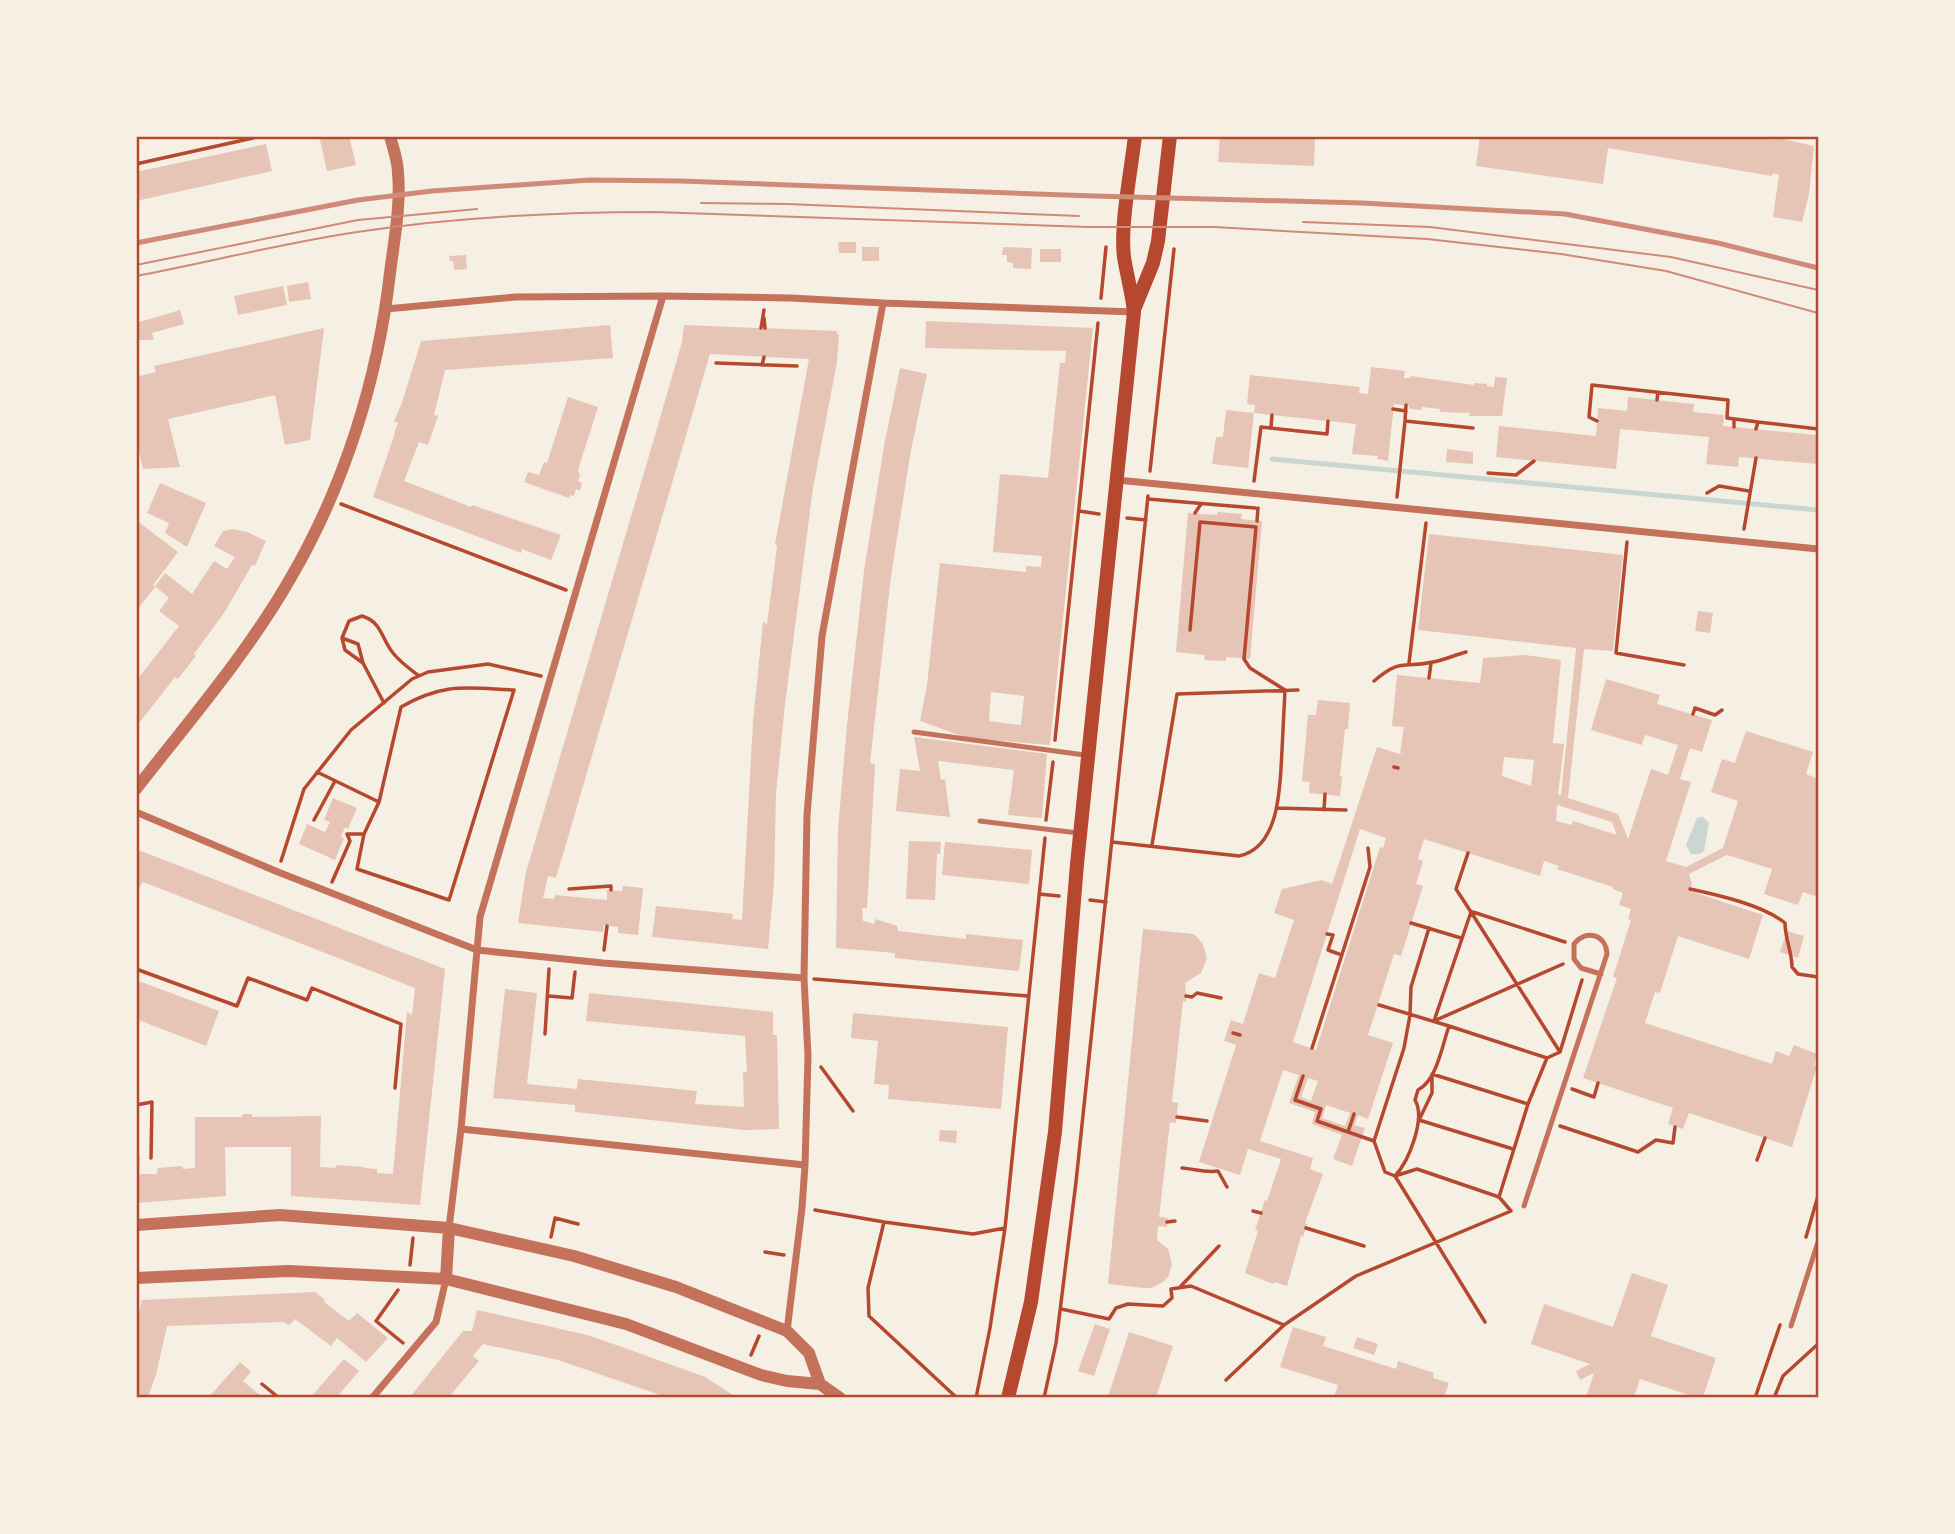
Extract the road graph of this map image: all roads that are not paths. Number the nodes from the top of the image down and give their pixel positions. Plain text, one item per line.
1 (390, 136) edge
2 (1135, 136) edge
3 (1170, 136) edge
4 (663, 296) junction
5 (883, 303) junction
6 (386, 309) junction
7 (1133, 312) junction
8 (1118, 481) junction
9 (1818, 549) edge
10 (914, 733) dead end
11 (1088, 755) junction
12 (136, 789) edge
13 (136, 812) edge
14 (980, 821) dead end
15 (1080, 834) junction
16 (477, 950) junction
17 (1601, 974) junction
18 (804, 978) junction
19 (461, 1129) junction
20 (805, 1165) junction
21 (1524, 1206) dead end
22 (136, 1225) edge
23 (449, 1228) junction
24 (1818, 1242) edge
25 (136, 1278) edge
26 (446, 1279) junction
27 (1791, 1326) dead end
28 (787, 1331) junction
29 (820, 1384) junction
30 (835, 1396) edge
31 (372, 1398) edge
32 (1008, 1398) edge

1 - 6 street
2 - 7 main road
3 - 7 main road
4 - 5 street
4 - 6 street
4 - 16 street
5 - 7 street
5 - 18 street
6 - 12 street
7 - 8 main road
8 - 9 street
8 - 11 main road
10 - 11 lane
11 - 15 main road
13 - 16 street
14 - 15 lane
15 - 32 main road
16 - 18 street
16 - 19 street
17 - 17 lane
17 - 21 lane
18 - 20 street
19 - 20 street
19 - 23 street
20 - 28 street
22 - 23 street
23 - 26 street
23 - 28 street
24 - 27 lane
25 - 26 street
26 - 29 street
26 - 31 street
28 - 29 street
29 - 30 street

